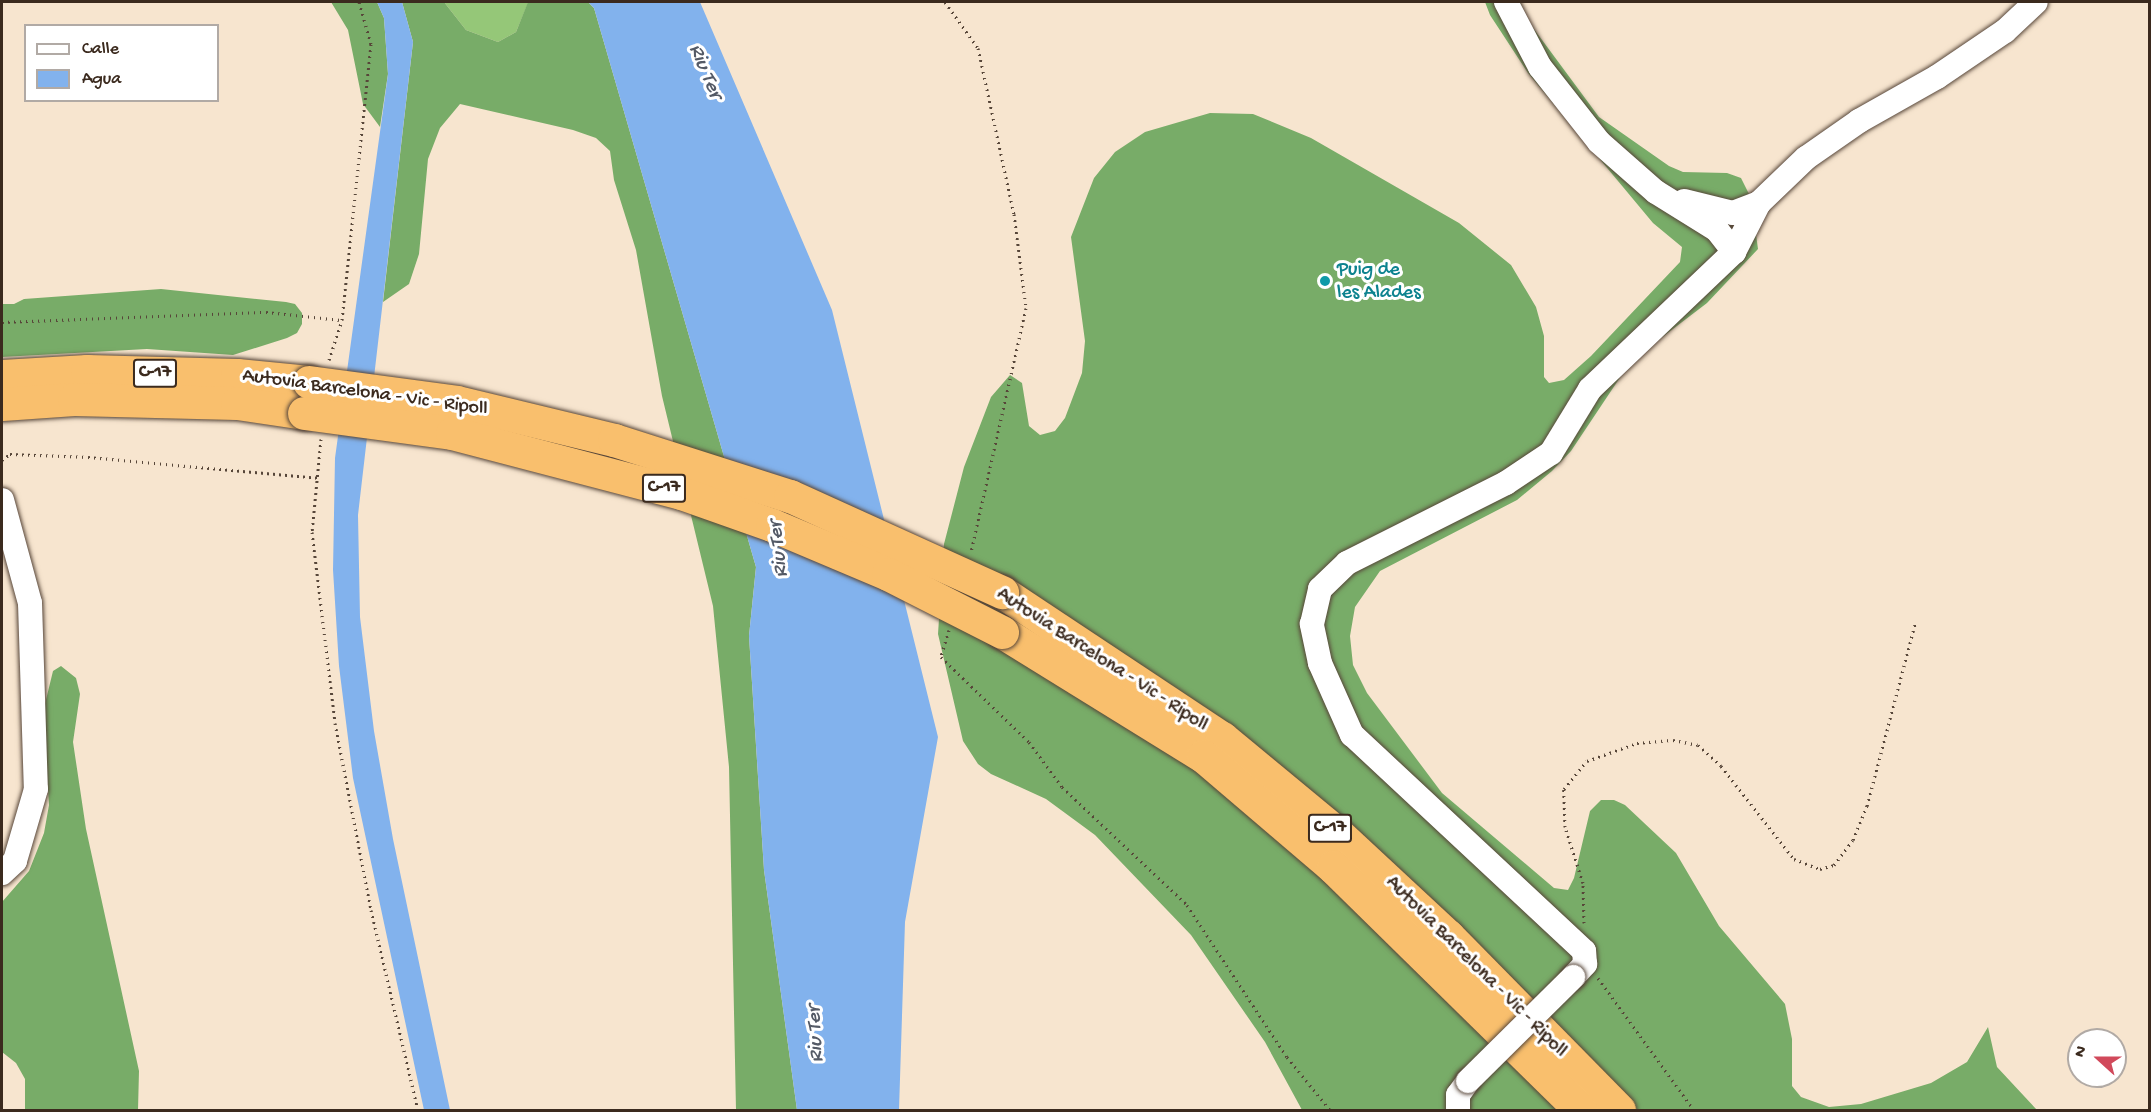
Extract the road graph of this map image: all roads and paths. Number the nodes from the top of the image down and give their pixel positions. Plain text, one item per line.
1 (359, 2) edge
2 (945, 2) edge
3 (1506, 2) edge
4 (2036, 2) edge
5 (1656, 192) junction
6 (1759, 203) junction
7 (1734, 252) junction
8 (342, 320) junction
9 (2, 322) edge
10 (2, 376) edge
11 (316, 401) junction
12 (2, 404) edge
13 (2, 460) edge
14 (317, 478) junction
15 (2, 500) edge
16 (969, 560) dead end
17 (950, 624) dead end
18 (1915, 624) dead end
19 (2, 873) edge
20 (1581, 964) junction
21 (418, 1110) edge
22 (1330, 1110) edge
23 (1458, 1110) edge
24 (1580, 1110) edge
25 (1619, 1110) edge
26 (1694, 1110) edge

1 - 8 path
2 - 16 path
3 - 5 street
4 - 6 street
5 - 6 street
5 - 7 street
6 - 7 street
7 - 20 street
8 - 9 path
8 - 11 path
10 - 11 highway, Autovia Barcelona - Vic - Ripoll / C-17
11 - 12 highway, Autovia Barcelona - Vic - Ripoll / C-17
11 - 14 path
11 - 24 highway, Autovia Barcelona - Vic - Ripoll / C-17, bridge
11 - 25 highway, Autovia Barcelona - Vic - Ripoll / C-17, bridge
13 - 14 path
14 - 21 path
15 - 19 street
17 - 22 path
18 - 20 path
20 - 23 street, bridge
20 - 26 path

